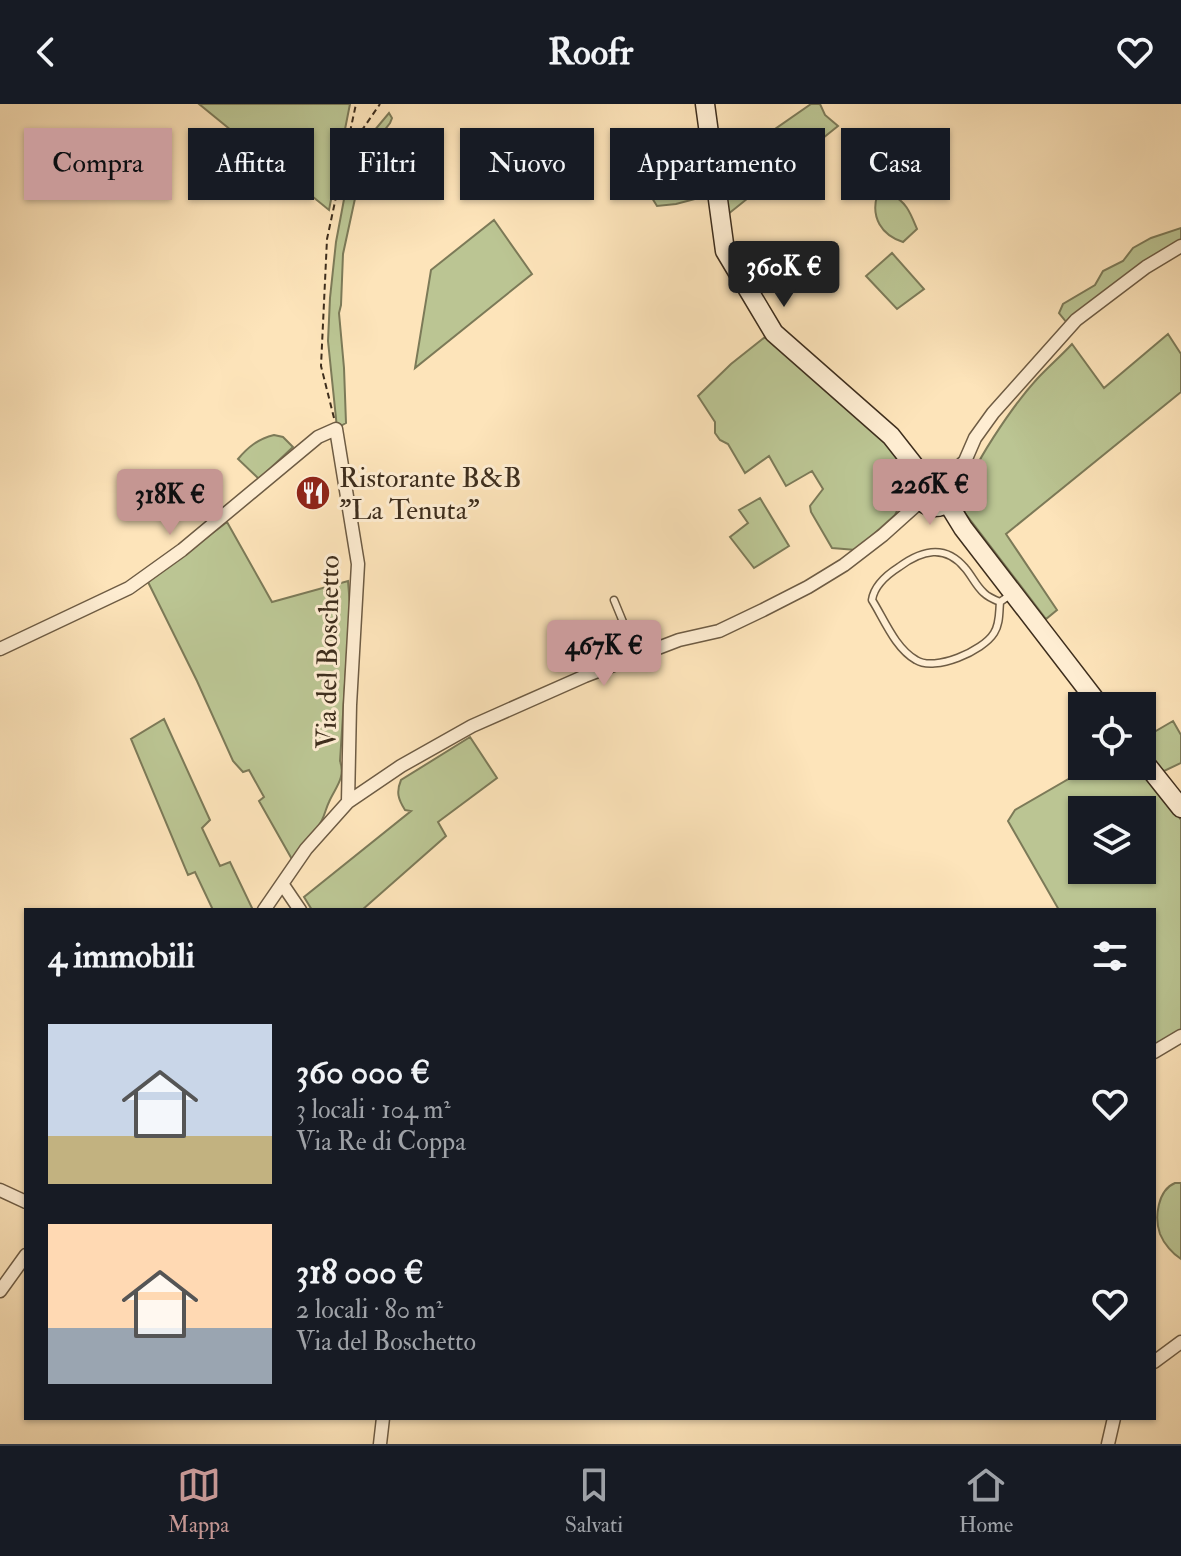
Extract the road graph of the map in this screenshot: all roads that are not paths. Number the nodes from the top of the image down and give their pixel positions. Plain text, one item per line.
1 (705, 104) edge
2 (1181, 246) edge
3 (924, 478) junction
4 (947, 478) junction
5 (922, 500) junction
6 (947, 502) junction
7 (1006, 598) junction
8 (614, 600) dead end
9 (0, 649) edge
10 (637, 656) junction
11 (1088, 692) edge
12 (1156, 777) edge
13 (348, 802) junction
14 (1181, 808) edge
15 (283, 885) junction
16 (266, 908) edge
17 (299, 908) edge
18 (1181, 1036) edge
19 (1156, 1051) edge
20 (0, 1190) edge
21 (24, 1201) edge
22 (24, 1258) edge
23 (0, 1291) edge
24 (1181, 1342) edge
25 (1156, 1361) edge
26 (383, 1420) edge
27 (1114, 1420) edge
28 (380, 1444) edge
29 (1108, 1444) edge

1 - 3 street
2 - 4 street
3 - 4 street
3 - 5 street
4 - 6 street
5 - 6 street
5 - 10 street
6 - 7 street
7 - 7 lane
7 - 11 street
8 - 10 lane
9 - 13 street, Via del Boschetto
10 - 13 street
12 - 14 street
13 - 15 street
15 - 16 street
15 - 17 street
18 - 19 street
20 - 21 street
22 - 23 street
24 - 25 street
26 - 28 street
27 - 29 street

